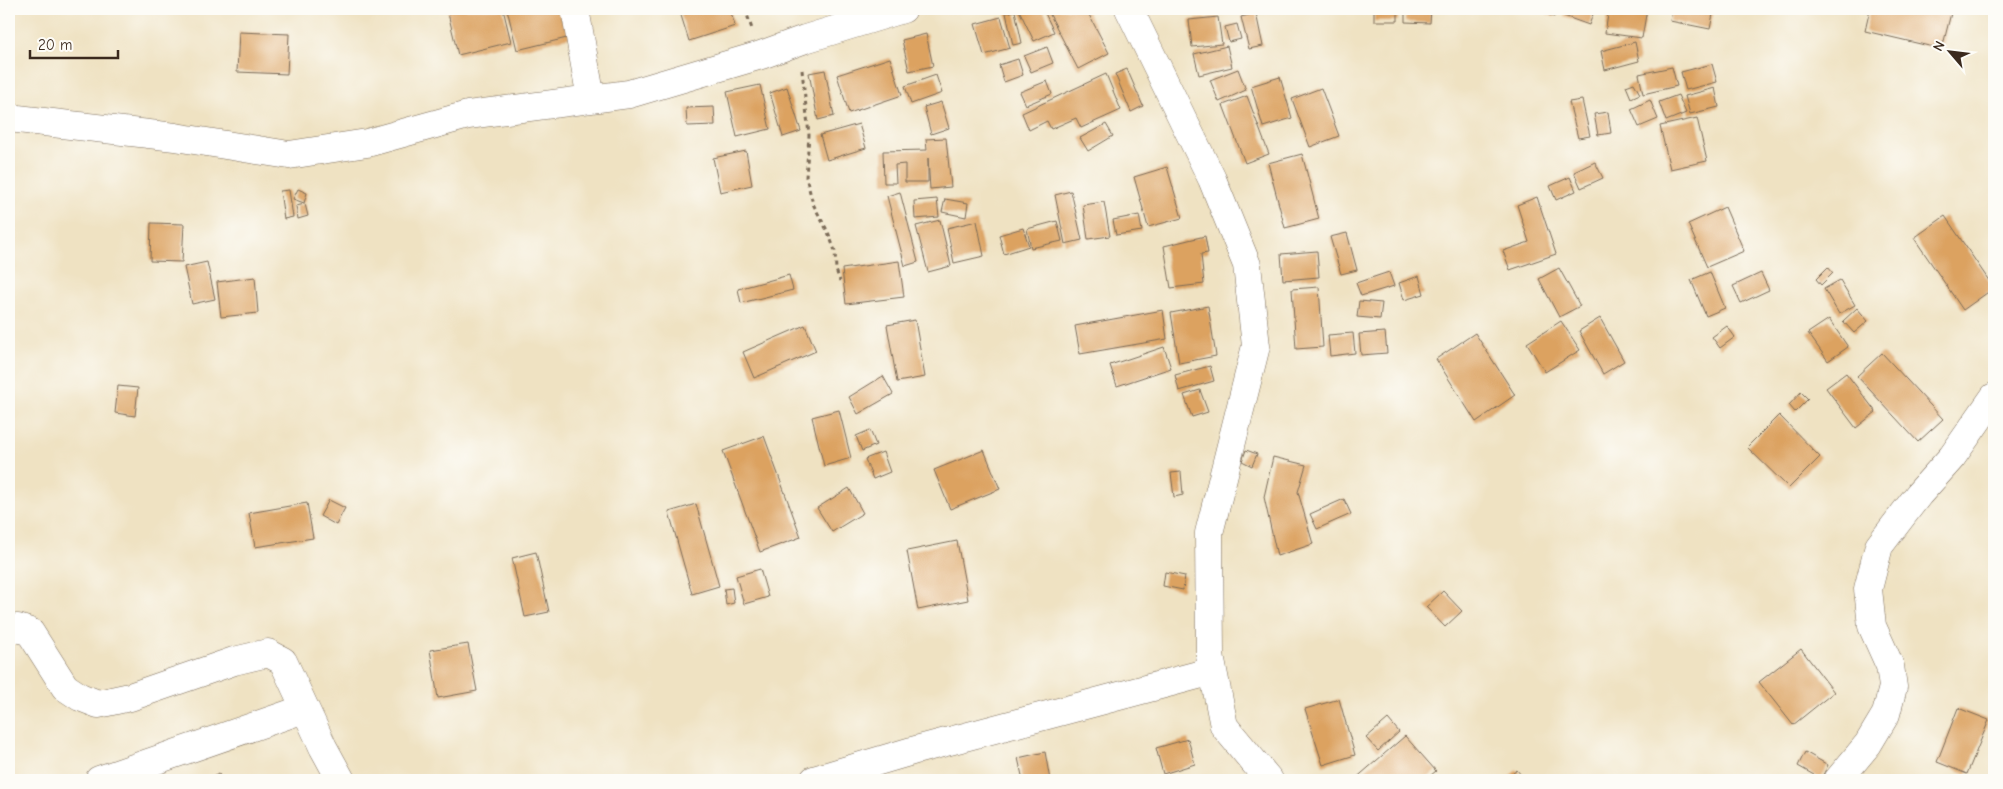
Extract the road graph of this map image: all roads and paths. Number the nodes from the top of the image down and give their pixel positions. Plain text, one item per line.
1 (575, 9) edge
2 (903, 9) edge
3 (1129, 9) edge
4 (805, 39) junction
5 (591, 99) junction
6 (9, 118) edge
7 (840, 281) dead end
8 (1994, 397) edge
9 (9, 629) edge
10 (1213, 671) junction
11 (304, 709) junction
12 (99, 780) edge
13 (341, 780) edge
14 (814, 780) edge
15 (1268, 780) edge
16 (1838, 780) edge

1 - 5 street
2 - 4 street
3 - 10 street
4 - 5 street
4 - 7 path
5 - 6 street
8 - 16 street
9 - 11 street
10 - 14 street
10 - 15 street
11 - 12 street
11 - 13 street

